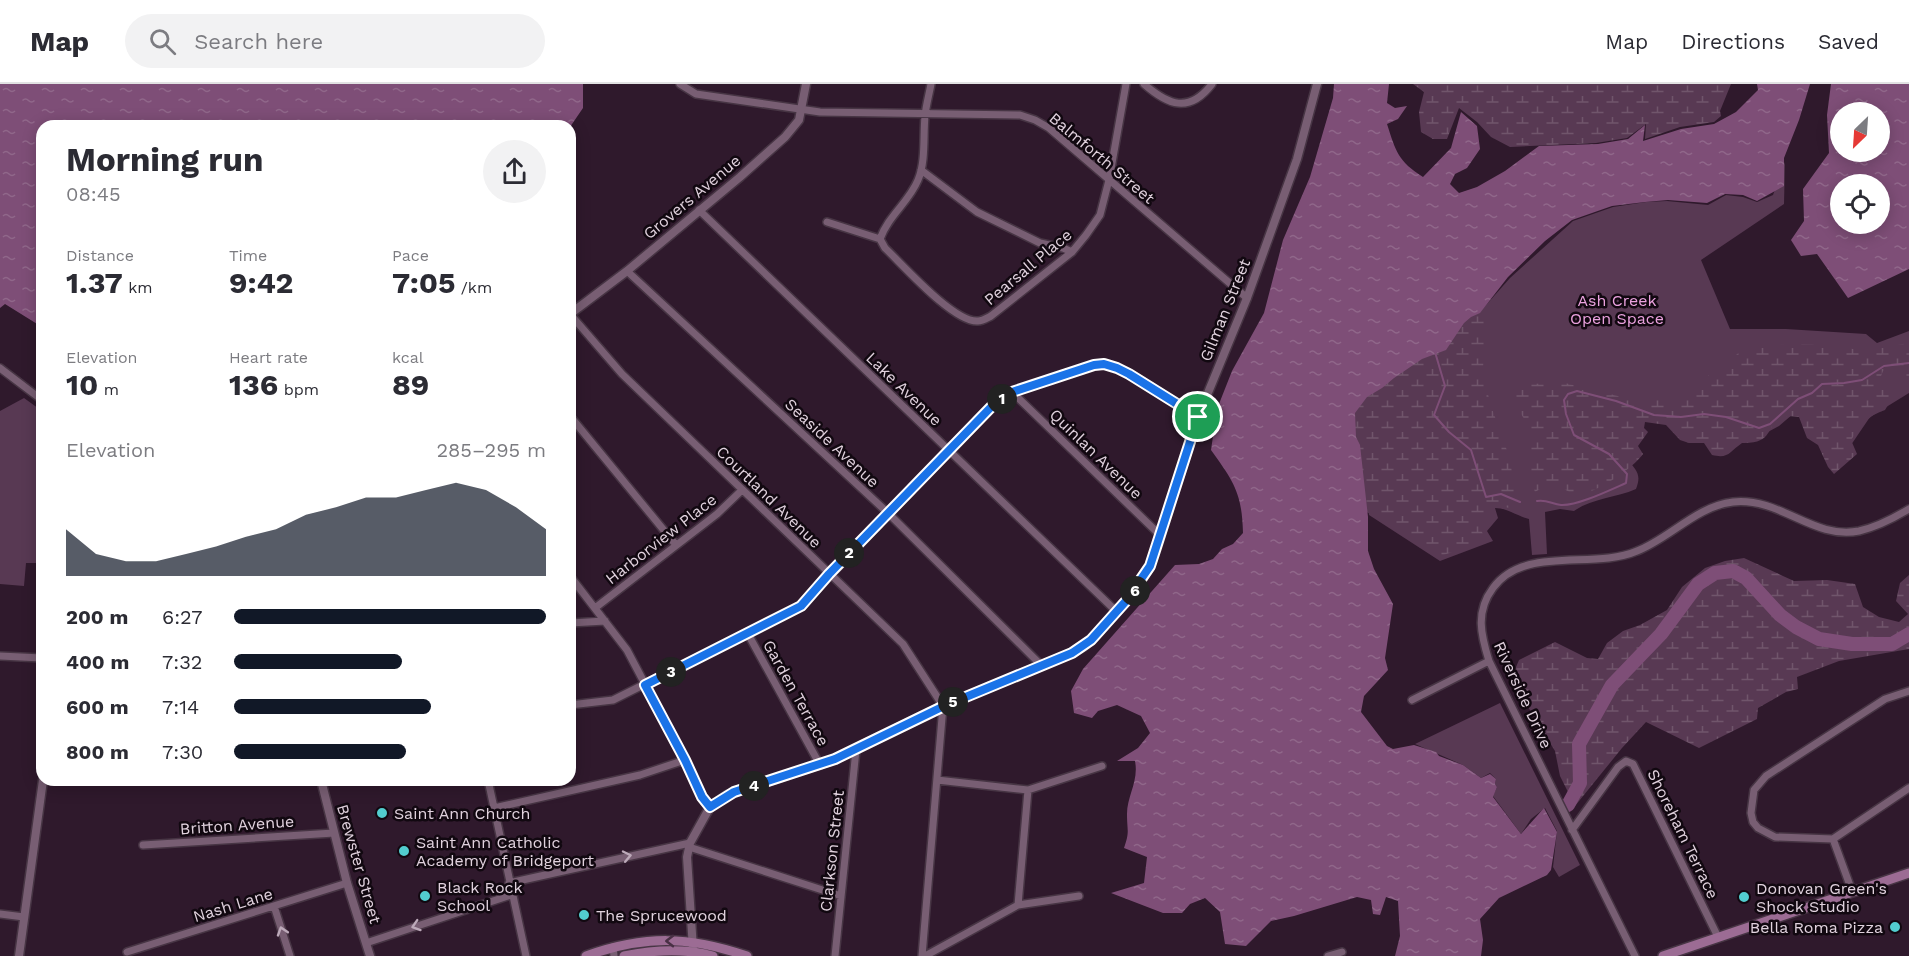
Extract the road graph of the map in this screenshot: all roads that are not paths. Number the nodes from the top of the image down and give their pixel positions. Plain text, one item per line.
1 (680, 84) edge
2 (806, 84) edge
3 (931, 84) edge
4 (1126, 84) edge
5 (1144, 84) edge
6 (1212, 84) edge
7 (1317, 84) edge
8 (802, 109) junction
9 (925, 113) junction
10 (921, 170) junction
11 (1109, 180) junction
12 (699, 210) junction
13 (826, 222) dead end
14 (880, 238) junction
15 (1072, 252) junction
16 (627, 271) junction
17 (1247, 298) junction
18 (576, 309) edge
19 (576, 321) edge
20 (0, 369) edge
21 (1012, 392) junction
22 (36, 396) edge
23 (1198, 417) junction
24 (576, 423) edge
25 (948, 451) junction
26 (742, 490) junction
27 (1909, 509) edge
28 (888, 513) junction
29 (1161, 536) junction
30 (676, 545) junction
31 (829, 574) junction
32 (576, 584) edge
33 (595, 608) junction
34 (1117, 612) junction
35 (605, 621) junction
36 (576, 623) edge
37 (748, 633) junction
38 (0, 656) edge
39 (36, 658) edge
40 (1489, 661) junction
41 (1041, 665) junction
42 (645, 685) junction
43 (1909, 691) edge
44 (1412, 700) dead end
45 (576, 704) edge
46 (944, 706) junction
47 (856, 750) junction
48 (685, 760) junction
49 (820, 765) junction
50 (1102, 766) dead end
51 (937, 780) junction
52 (42, 786) edge
53 (322, 786) edge
54 (489, 786) edge
55 (1909, 788) edge
56 (1028, 790) junction
57 (710, 807) junction
58 (494, 808) junction
59 (1572, 830) junction
60 (334, 833) junction
61 (1833, 839) junction
62 (143, 845) dead end
63 (690, 845) junction
64 (1909, 873) edge
65 (1909, 878) edge
66 (1890, 879) junction
67 (347, 883) junction
68 (509, 883) junction
69 (1852, 891) junction
70 (511, 895) junction
71 (841, 896) junction
72 (1079, 896) dead end
73 (1018, 905) junction
74 (274, 906) junction
75 (0, 914) edge
76 (24, 917) junction
77 (1718, 937) junction
78 (691, 941) junction
79 (366, 943) junction
80 (614, 951) edge
81 (127, 952) dead end
82 (693, 952) junction
83 (707, 952) edge
84 (1342, 952) dead end
85 (19, 956) edge
86 (290, 956) edge
87 (370, 956) edge
88 (526, 956) edge
89 (586, 956) edge
90 (624, 956) edge
91 (747, 956) edge
92 (835, 956) edge
93 (924, 956) edge
94 (1328, 956) edge
95 (1635, 956) edge
96 (1663, 956) edge

1 - 8 street, Balmforth Street
2 - 8 street, Grovers Avenue
3 - 9 street
4 - 11 street, Pearsall Place
5 - 6 street
7 - 17 street, Gilman Street
8 - 9 street, Balmforth Street
8 - 12 street, Grovers Avenue
9 - 10 street
9 - 11 street, Balmforth Street
10 - 14 street
10 - 15 street
11 - 15 street, Pearsall Place
11 - 17 street, Balmforth Street
12 - 16 street, Grovers Avenue
12 - 25 street, Lake Avenue
13 - 14 street
14 - 15 street, Pearsall Place
16 - 18 street, Grovers Avenue
16 - 28 street, Seaside Avenue
17 - 23 street, Gilman Street
19 - 26 street, Courtland Avenue
20 - 22 street
21 - 23 street
21 - 25 street
21 - 29 street, Quinlan Avenue
23 - 29 street, Gilman Street
24 - 30 street
25 - 28 street
25 - 34 street, Lake Avenue
26 - 30 street, Harborview Place
26 - 31 street, Courtland Avenue
27 - 40 street, Riverside Drive
28 - 31 street
28 - 41 street, Seaside Avenue
29 - 34 street, Gilman Street
30 - 33 street, Harborview Place
31 - 37 street
31 - 46 street, Courtland Avenue
32 - 33 street
33 - 35 street
34 - 41 street, Gilman Street
35 - 36 street
35 - 42 street
37 - 42 street
37 - 49 street, Garden Terrace
38 - 39 street
40 - 44 street
40 - 59 street, Riverside Drive
41 - 46 street, Gilman Street
42 - 45 street
42 - 48 street
43 - 61 street
46 - 47 street, Gilman Street
46 - 51 street
47 - 49 street, Gilman Street
47 - 71 street, Clarkson Street
48 - 57 street
48 - 58 street
49 - 57 street, Gilman Street
50 - 56 street
51 - 56 street
51 - 93 street
52 - 76 street
53 - 60 street, Brewster Street
54 - 58 street
55 - 61 street
56 - 73 street
57 - 63 street, Gilman Street
58 - 68 street
59 - 77 street, Shoreham Terrace
59 - 95 street, Riverside Drive
60 - 62 street, Britton Avenue
60 - 67 street, Brewster Street
61 - 69 street
68 -> 63 street
63 - 71 street
63 - 78 street, Gilman Street
64 - 66 main road
65 - 66 main road
66 - 69 main road
67 - 74 street, Nash Lane
67 - 79 street, Brewster Street
68 - 70 street
69 - 77 main road
70 -> 79 street
70 - 88 street
71 - 92 street, Clarkson Street
72 - 73 street
73 - 93 street
74 - 81 street, Nash Lane
86 -> 74 street
75 - 76 street
76 - 85 street
77 - 96 main road
78 -> 80 main road
78 - 82 street, Gilman Street
78 - 83 main road
79 - 87 street, Brewster Street
80 - 89 main road
82 - 83 main road
82 - 90 main road
83 - 91 main road
84 - 94 street

